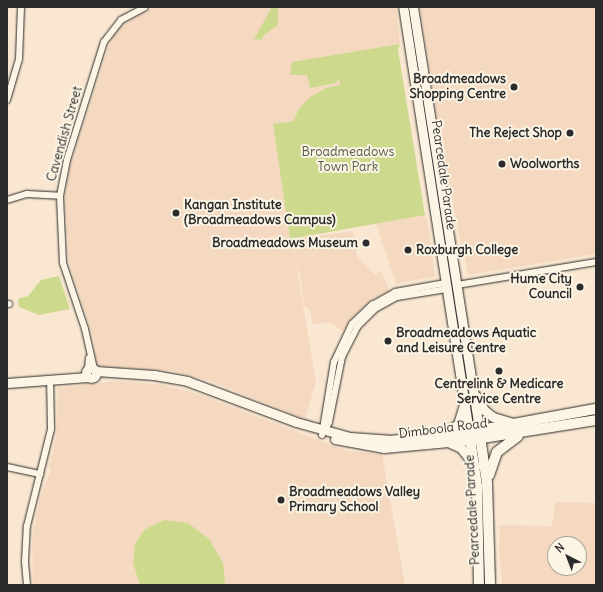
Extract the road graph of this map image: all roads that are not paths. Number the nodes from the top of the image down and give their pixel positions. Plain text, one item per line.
1 (21, 7) edge
2 (145, 7) edge
3 (403, 7) edge
4 (413, 7) edge
5 (7, 100) edge
6 (60, 196) junction
7 (7, 200) edge
8 (596, 262) edge
9 (456, 285) junction
10 (446, 286) junction
11 (91, 372) junction
12 (50, 379) junction
13 (7, 383) edge
14 (473, 392) junction
15 (464, 403) junction
16 (596, 409) edge
17 (596, 420) edge
18 (513, 423) junction
19 (323, 431) junction
20 (480, 434) junction
21 (524, 434) junction
22 (438, 436) junction
23 (470, 436) junction
24 (449, 443) junction
25 (389, 444) junction
26 (7, 467) edge
27 (475, 468) junction
28 (40, 474) junction
29 (487, 483) junction
30 (489, 533) junction
31 (478, 534) junction
32 (490, 582) edge
33 (27, 585) edge
34 (479, 585) edge

1 - 5 street
2 - 6 street, Cavendish Street
3 - 10 street, Pearcedale Parade
4 - 9 street, Pearcedale Parade
6 - 7 street
6 - 11 street, Cavendish Street
8 - 9 street
9 - 10 street
9 - 14 street, Pearcedale Parade
10 - 15 street, Pearcedale Parade
10 - 19 street
11 - 12 street, Dimboola Road
11 - 19 street, Dimboola Road
12 - 13 street, Dimboola Road
12 - 28 street
14 - 18 street
14 - 20 street, Pearcedale Parade
15 - 22 street
15 - 23 street, Pearcedale Parade
16 - 18 main road, Dimboola Road
17 - 21 main road, Dimboola Road
18 - 20 main road, Dimboola Road
19 - 25 street, Dimboola Road
20 - 21 main road, Dimboola Road
20 - 23 main road, Dimboola Road
20 - 29 main road, Pearcedale Parade
21 - 29 main road
22 - 23 street, Dimboola Road
22 - 25 street, Dimboola Road
23 - 24 street, Dimboola Road
23 - 27 main road, Pearcedale Parade
24 - 25 street, Dimboola Road
24 - 27 street
26 - 28 street
27 - 31 main road, Pearcedale Parade
28 - 33 street
29 - 30 main road, Pearcedale Parade
30 - 31 main road
30 - 32 main road, Pearcedale Parade
31 - 34 main road, Pearcedale Parade

